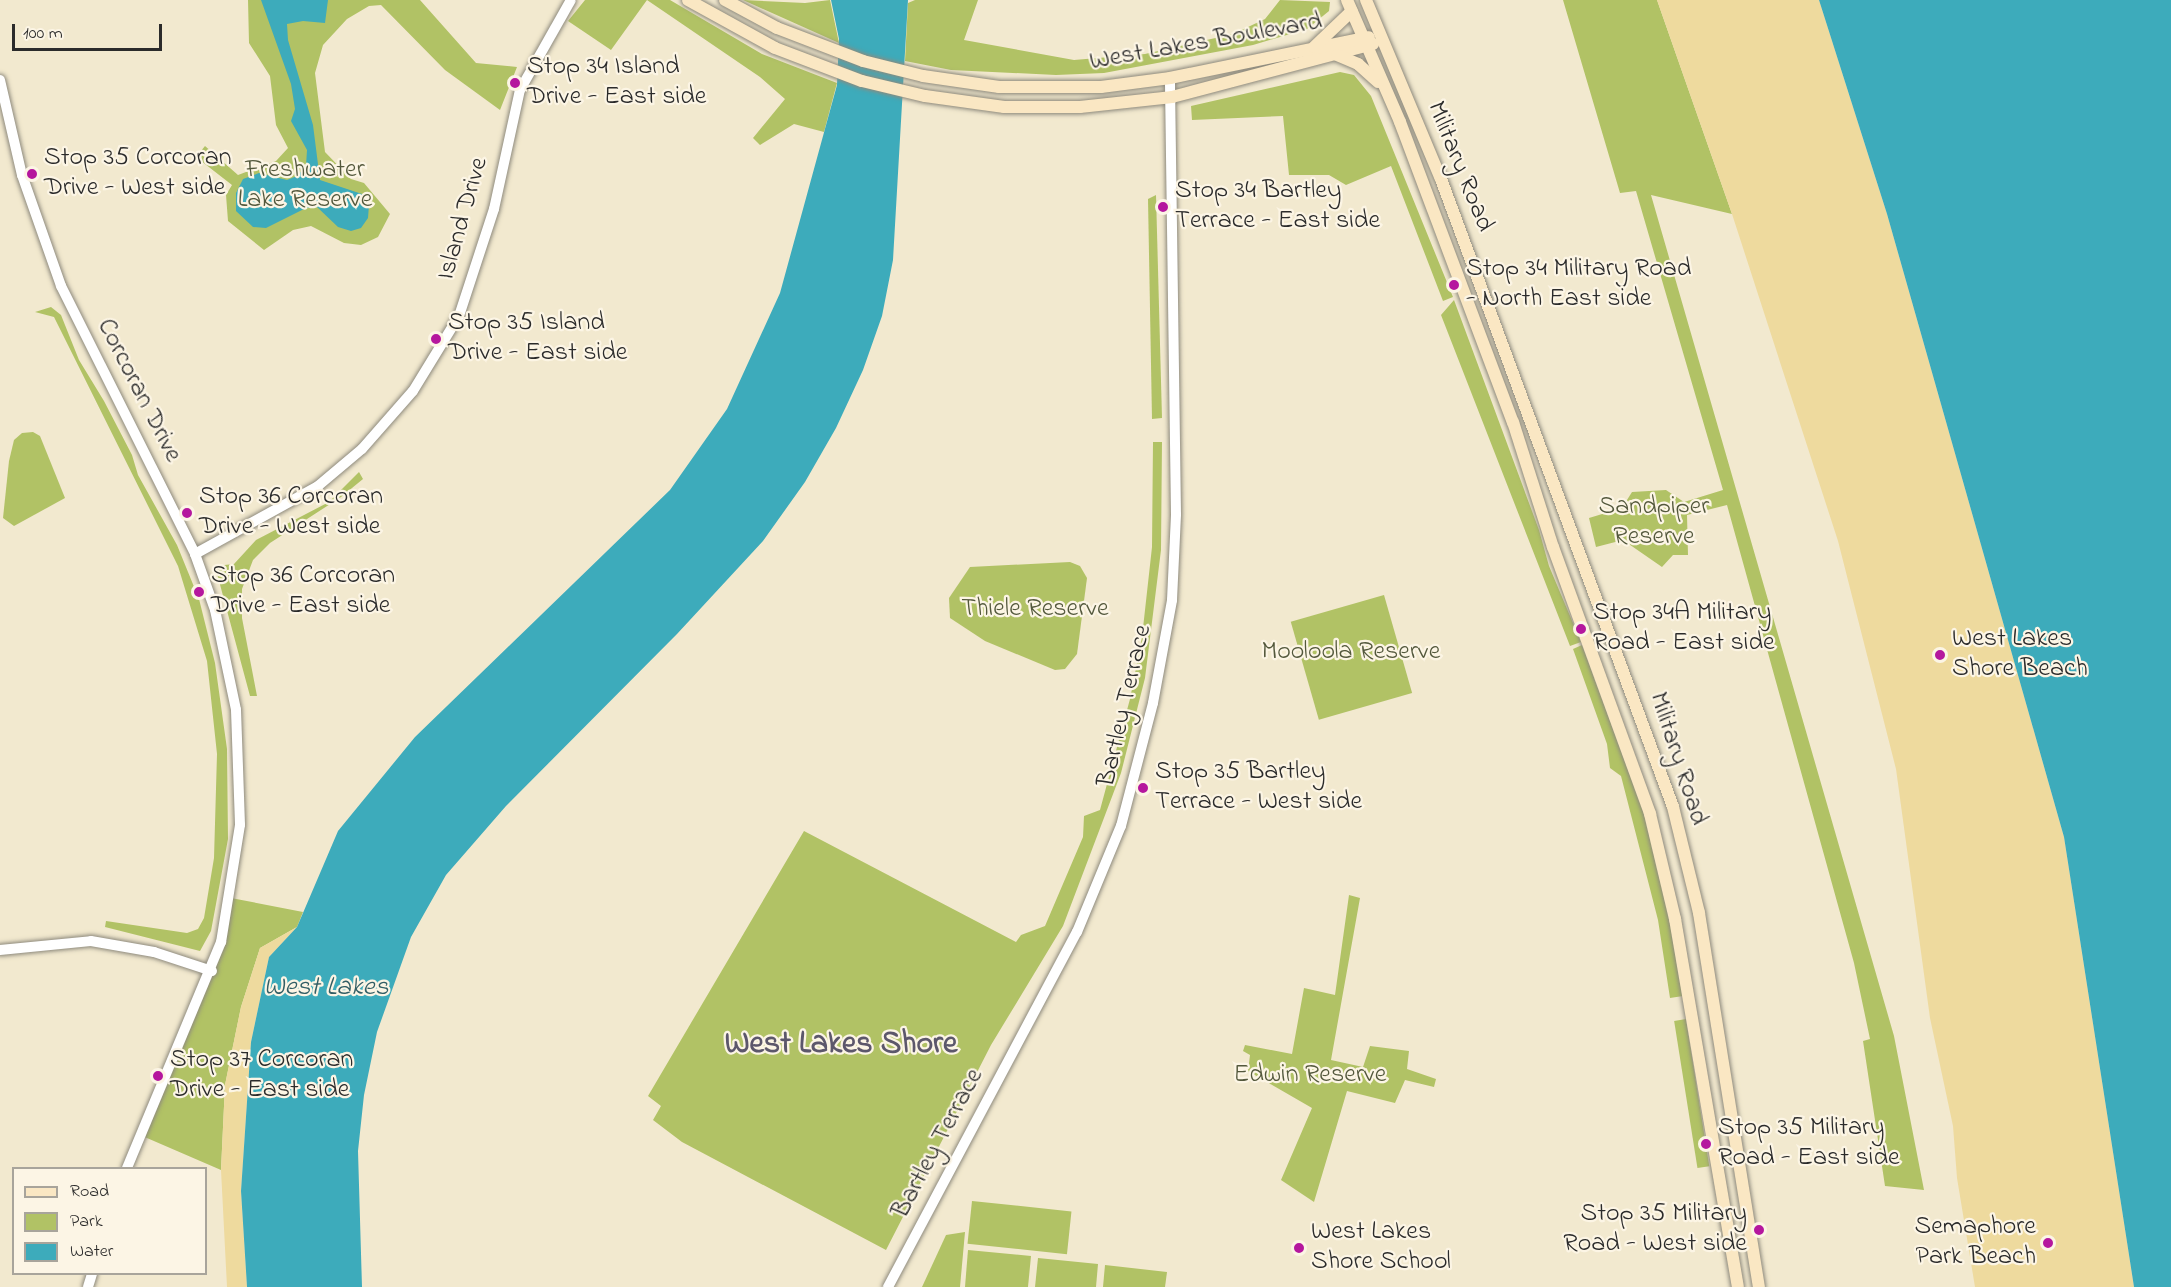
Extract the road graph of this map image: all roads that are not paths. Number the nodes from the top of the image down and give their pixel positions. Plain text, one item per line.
1 (572, 0) edge
2 (688, 0) edge
3 (725, 0) edge
4 (1366, 0) edge
5 (1350, 5) edge
6 (1382, 38) junction
7 (1365, 42) junction
8 (1313, 48) junction
9 (1337, 55) junction
10 (1170, 78) junction
11 (0, 80) edge
12 (1382, 86) junction
13 (1172, 97) junction
14 (195, 555) junction
15 (0, 950) edge
16 (212, 971) junction
17 (127, 1167) edge
18 (888, 1287) edge
19 (1738, 1287) edge
20 (1760, 1287) edge

1 - 14 street, Island Drive
2 - 13 main road, West Lakes Boulevard
3 - 10 main road, West Lakes Boulevard
4 - 6 main road, Military Road
5 - 7 main road, Military Road
5 - 8 main road
6 - 7 main road, West Lakes Boulevard
6 - 20 main road, Military Road
7 - 8 main road, West Lakes Boulevard
7 - 9 main road, West Lakes Boulevard
7 - 12 main road, Military Road
8 - 10 main road, West Lakes Boulevard
9 - 12 main road
9 - 13 main road, West Lakes Boulevard
10 - 13 street, Bartley Terrace
11 - 14 street, Corcoran Drive
12 - 19 main road, Military Road
13 - 18 street, Bartley Terrace
14 - 16 street, Corcoran Drive
15 - 16 street
16 - 17 street, Corcoran Drive

